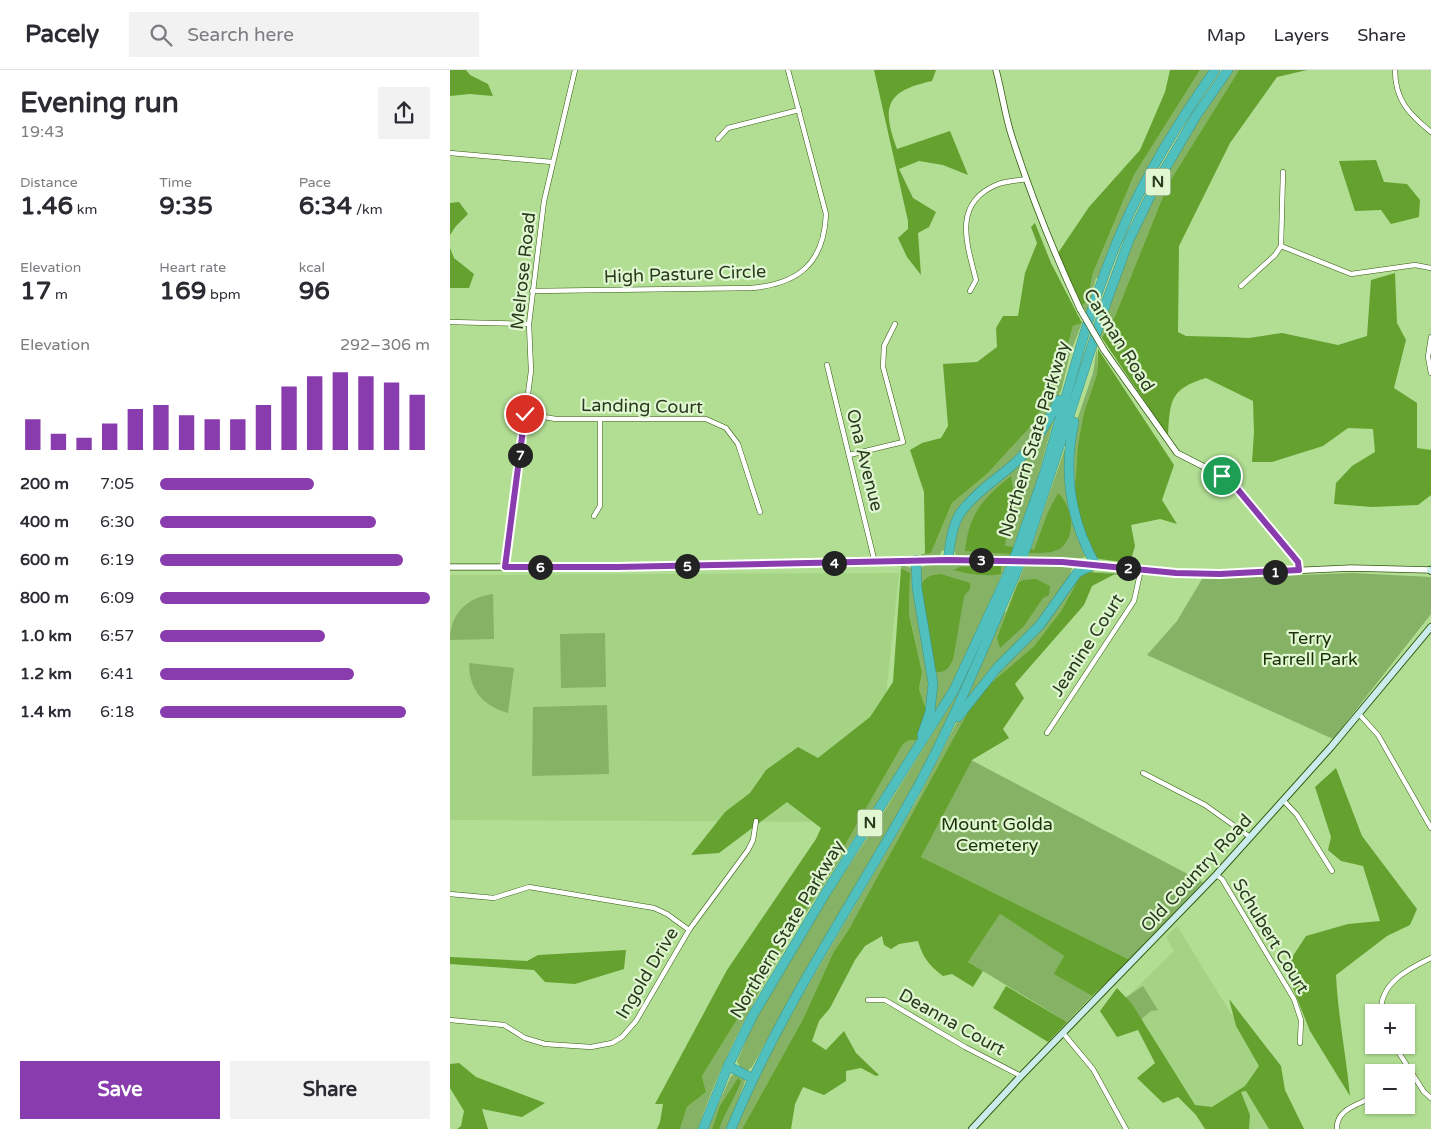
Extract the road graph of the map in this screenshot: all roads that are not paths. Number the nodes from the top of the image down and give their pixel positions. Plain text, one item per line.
1 (575, 70) edge
2 (788, 70) edge
3 (996, 70) edge
4 (1214, 70) edge
5 (1228, 70) edge
6 (1394, 70) edge
7 (799, 110) junction
8 (1431, 132) edge
9 (718, 139) dead end
10 (450, 153) edge
11 (552, 162) junction
12 (1283, 172) dead end
13 (1026, 179) junction
14 (1281, 246) junction
15 (1431, 268) edge
16 (1241, 286) dead end
17 (970, 291) dead end
18 (532, 292) junction
19 (450, 322) edge
20 (529, 324) junction
21 (895, 324) dead end
22 (1431, 337) edge
23 (827, 365) dead end
24 (1431, 373) edge
25 (1068, 382) junction
26 (1082, 383) junction
27 (525, 414) junction
28 (600, 419) junction
29 (849, 455) junction
30 (760, 512) dead end
31 (594, 516) dead end
32 (1023, 545) junction
33 (916, 560) junction
34 (948, 560) junction
35 (875, 562) junction
36 (1076, 562) junction
37 (1095, 564) junction
38 (450, 567) edge
39 (505, 567) junction
40 (1140, 569) junction
41 (1299, 570) junction
42 (1431, 570) edge
43 (1011, 576) junction
44 (1070, 582) junction
45 (1431, 627) edge
46 (1359, 714) junction
47 (948, 729) junction
48 (1047, 733) dead end
49 (918, 750) junction
50 (1143, 773) dead end
51 (1283, 800) junction
52 (756, 821) dead end
53 (1431, 828) edge
54 (1250, 837) junction
55 (1332, 871) dead end
56 (1216, 875) junction
57 (450, 894) edge
58 (689, 930) junction
59 (1431, 958) edge
60 (868, 1000) dead end
61 (1382, 1004) edge
62 (450, 1020) edge
63 (1062, 1033) junction
64 (1300, 1043) dead end
65 (728, 1066) junction
66 (1021, 1076) junction
67 (752, 1078) junction
68 (1415, 1078) edge
69 (1431, 1098) edge
70 (1365, 1102) edge
71 (703, 1129) edge
72 (731, 1129) edge
73 (972, 1129) edge
74 (1126, 1129) edge
75 (1336, 1129) edge

1 - 11 street, Melrose Road
2 - 7 street, High Pasture Circle
3 - 13 street, Carman Road
4 - 25 highway, Northern State Parkway / N
5 - 26 highway, Northern State Parkway / N
6 - 8 street
7 - 9 street
7 - 18 street, High Pasture Circle
10 - 11 street
11 - 18 street, Melrose Road
12 - 14 street
13 - 17 street
13 - 41 street, Carman Road, bridge
14 - 15 street
14 - 16 street
18 - 20 street, Melrose Road
19 - 20 street
20 - 27 street, Melrose Road
21 - 29 street
22 - 24 street
23 - 29 street, Ona Avenue
25 - 32 highway, Northern State Parkway / N
25 - 34 highway
26 - 32 highway, Northern State Parkway / N
26 - 37 highway
27 - 28 street, Landing Court
27 - 39 street, Melrose Road
28 - 30 street, Landing Court
28 - 31 street
29 - 35 street, Ona Avenue
32 - 43 highway, Northern State Parkway / N, bridge
33 - 34 street
33 - 35 street
33 - 49 highway
34 - 36 street
35 - 39 street
36 - 37 street
36 - 44 highway
37 - 40 street
37 - 44 highway
38 - 39 street
40 - 41 street
40 - 48 street, Jeanine Court
41 - 42 street
43 - 47 highway, Northern State Parkway / N
43 - 49 highway, Northern State Parkway / N
44 - 47 highway
45 - 46 main road, Old Country Road
46 - 51 main road, Old Country Road
46 - 53 street
47 - 67 highway, Northern State Parkway / N
49 - 65 highway, Northern State Parkway / N
50 - 54 street
51 - 54 main road, Old Country Road
51 - 55 street
52 - 58 street, Ingold Drive
54 - 56 main road, Old Country Road
56 - 63 main road, Old Country Road
56 - 64 street, Schubert Court
57 - 58 street
58 - 62 street, Ingold Drive
59 - 61 street
60 - 66 street, Deanna Court
63 - 66 main road, Old Country Road
63 - 74 street
65 - 67 highway
65 - 71 highway, Northern State Parkway / N
66 - 73 main road, Old Country Road
67 - 72 highway, Northern State Parkway / N
68 - 69 street
70 - 75 street

